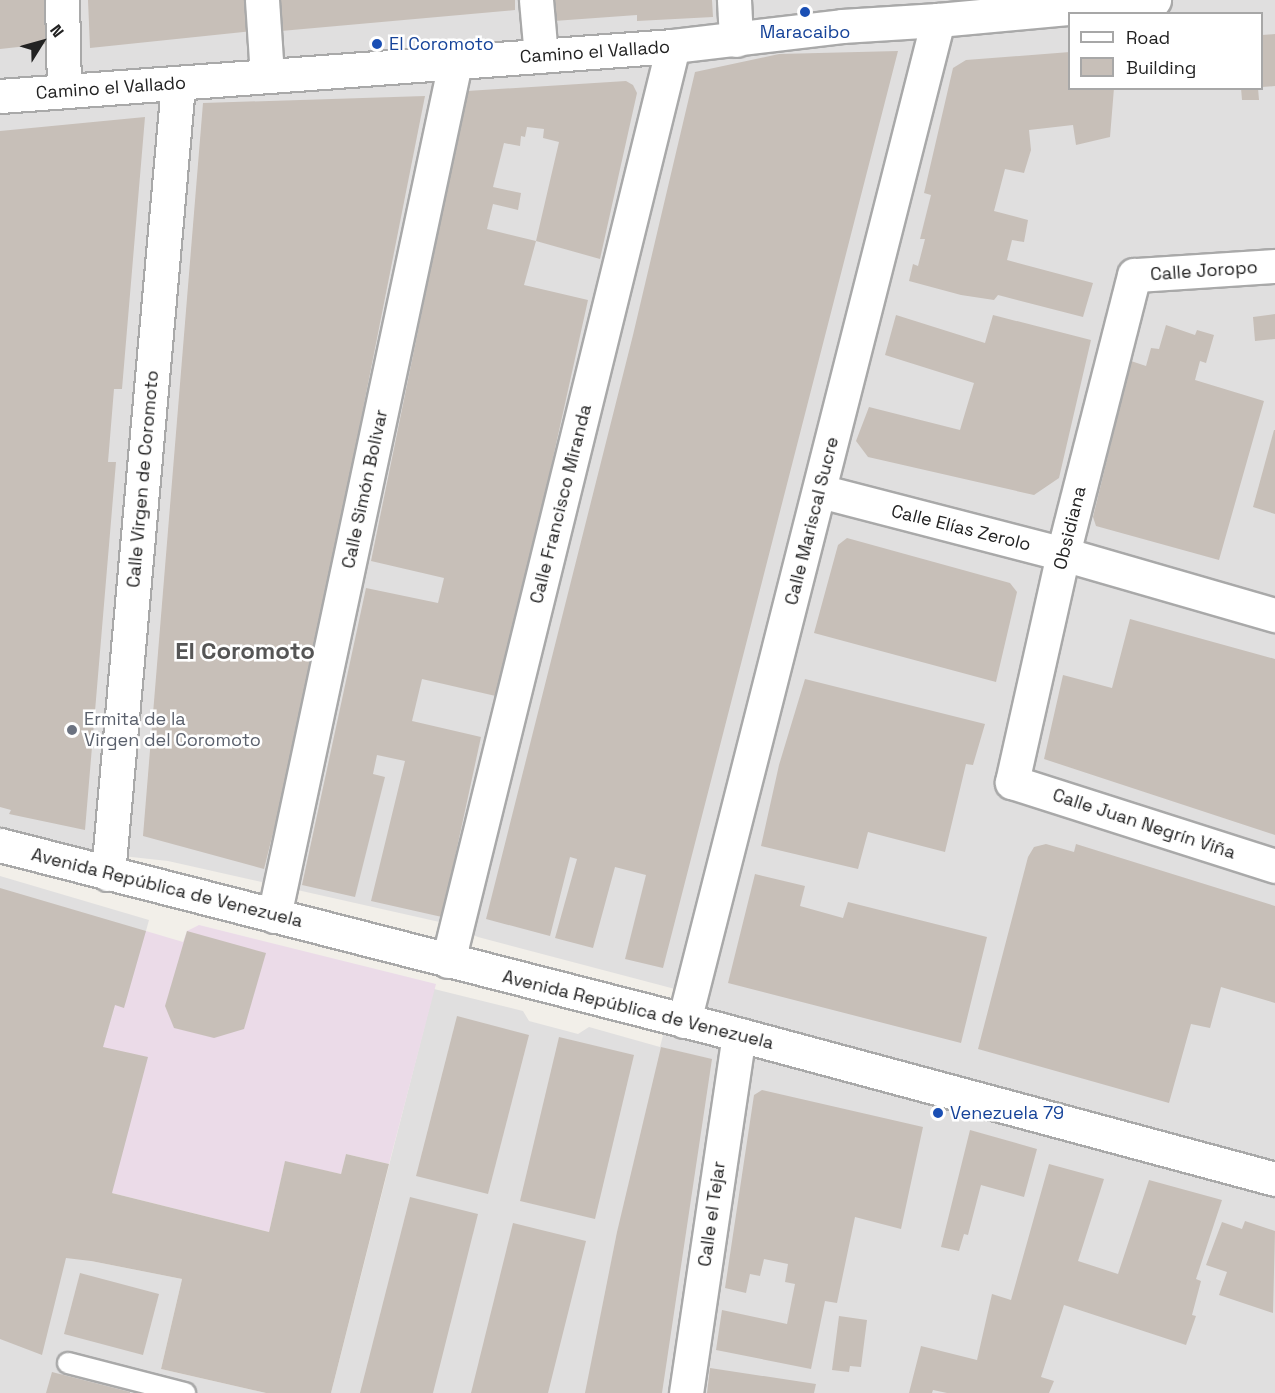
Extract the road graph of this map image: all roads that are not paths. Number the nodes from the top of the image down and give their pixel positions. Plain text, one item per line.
1 (62, 0) edge
2 (262, 0) edge
3 (536, 0) edge
4 (734, 0) edge
5 (1154, 0) edge
6 (954, 12) edge
7 (736, 40) junction
8 (673, 46) junction
9 (541, 56) junction
10 (455, 63) junction
11 (267, 75) junction
12 (178, 85) junction
13 (64, 90) junction
14 (0, 96) edge
15 (1275, 266) edge
16 (1134, 275) joint
17 (820, 491) junction
18 (1063, 554) junction
19 (1275, 615) edge
20 (1012, 782) joint
21 (0, 844) edge
22 (1275, 866) edge
23 (108, 874) junction
24 (274, 916) junction
25 (448, 961) junction
26 (684, 1021) junction
27 (739, 1035) junction
28 (1275, 1179) edge
29 (68, 1363) dead end
30 (185, 1393) edge
31 (686, 1393) edge

1 - 13 street
2 - 11 street
3 - 9 street
4 - 7 street
5 - 6 street, Camino el Vallado
6 - 7 street, Camino el Vallado
6 - 17 street, Calle Mariscal Sucre
7 - 8 street, Camino el Vallado
8 - 9 street, Camino el Vallado
8 - 25 street, Calle Francisco Miranda
9 - 10 street, Camino el Vallado
10 - 11 street, Camino el Vallado
10 - 24 street, Calle Simón Bolivar
11 - 12 street, Camino el Vallado
12 - 13 street, Camino el Vallado
12 - 23 street, Calle Virgen de Coromoto
13 - 14 street, Camino el Vallado
15 - 16 street, Calle Joropo
16 - 18 street, Obsidiana
17 - 18 street, Calle Elías Zerolo
17 - 26 street, Calle Mariscal Sucre
18 - 19 street, Calle Elías Zerolo
18 - 20 street, Obsidiana
20 - 22 street, Calle Juan Negrín Viña
21 - 23 street, Avenida República de Venezuela
23 - 24 street, Avenida República de Venezuela
24 - 25 street, Avenida República de Venezuela
25 - 26 street, Avenida República de Venezuela
26 - 27 street, Avenida República de Venezuela
27 - 28 street, Avenida República de Venezuela
27 - 31 street, Calle el Tejar
29 - 30 lane

